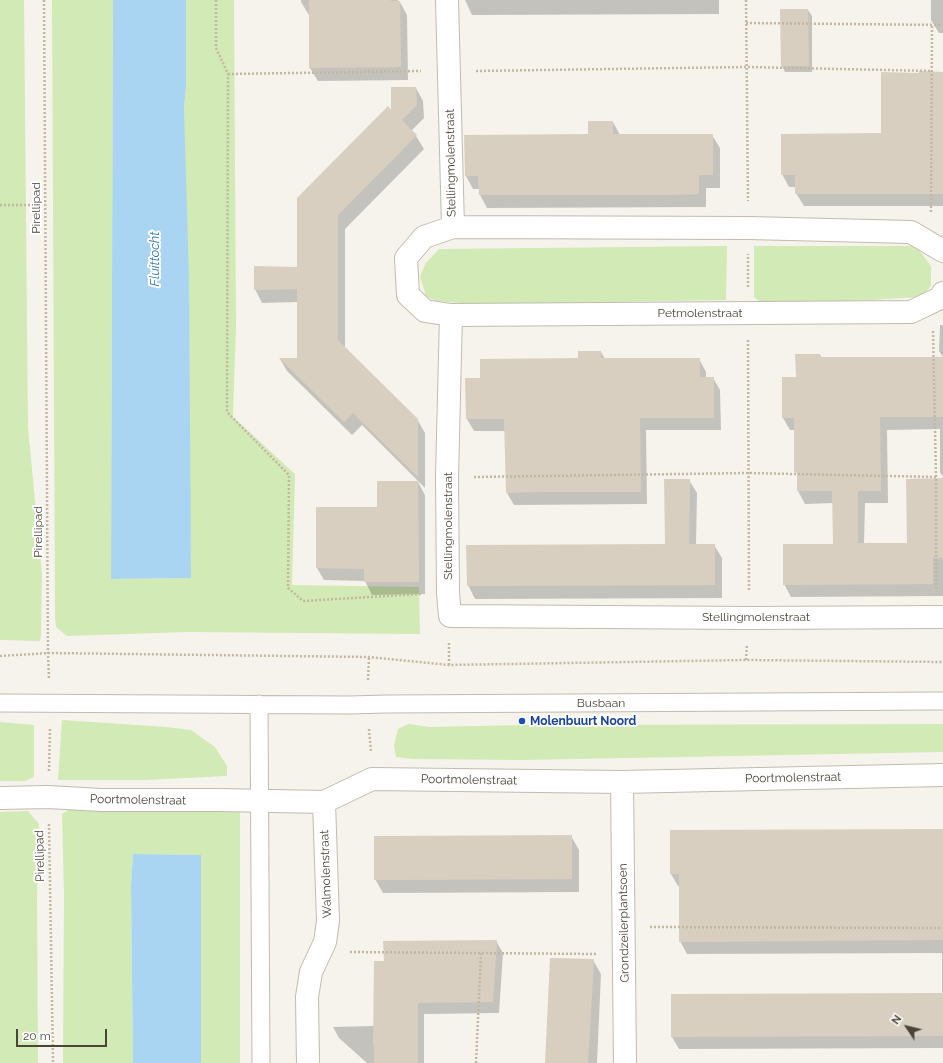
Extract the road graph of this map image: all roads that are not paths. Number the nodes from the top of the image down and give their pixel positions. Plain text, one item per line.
1 (447, 0) edge
2 (453, 227) junction
3 (943, 251) edge
4 (943, 293) edge
5 (451, 315) junction
6 (939, 617) edge
7 (943, 701) edge
8 (0, 703) edge
9 (259, 704) junction
10 (943, 775) edge
11 (622, 782) junction
12 (0, 798) edge
13 (259, 801) junction
14 (324, 802) junction
15 (261, 1063) edge
16 (308, 1063) edge
17 (625, 1063) edge

1 - 2 street, Stellingmolenstraat
2 - 3 street
2 - 5 street, Stellingmolenstraat
4 - 5 street, Petmolenstraat
5 - 6 street, Stellingmolenstraat
7 - 9 lane, Busbaan
8 - 9 lane, Busbaan
9 - 13 lane
10 - 11 street, Poortmolenstraat
11 - 14 street, Poortmolenstraat
11 - 17 street, Grondzeilerplantsoen
12 - 13 street, Poortmolenstraat
13 - 14 street, Poortmolenstraat
13 - 15 lane
14 - 16 street, Walmolenstraat

